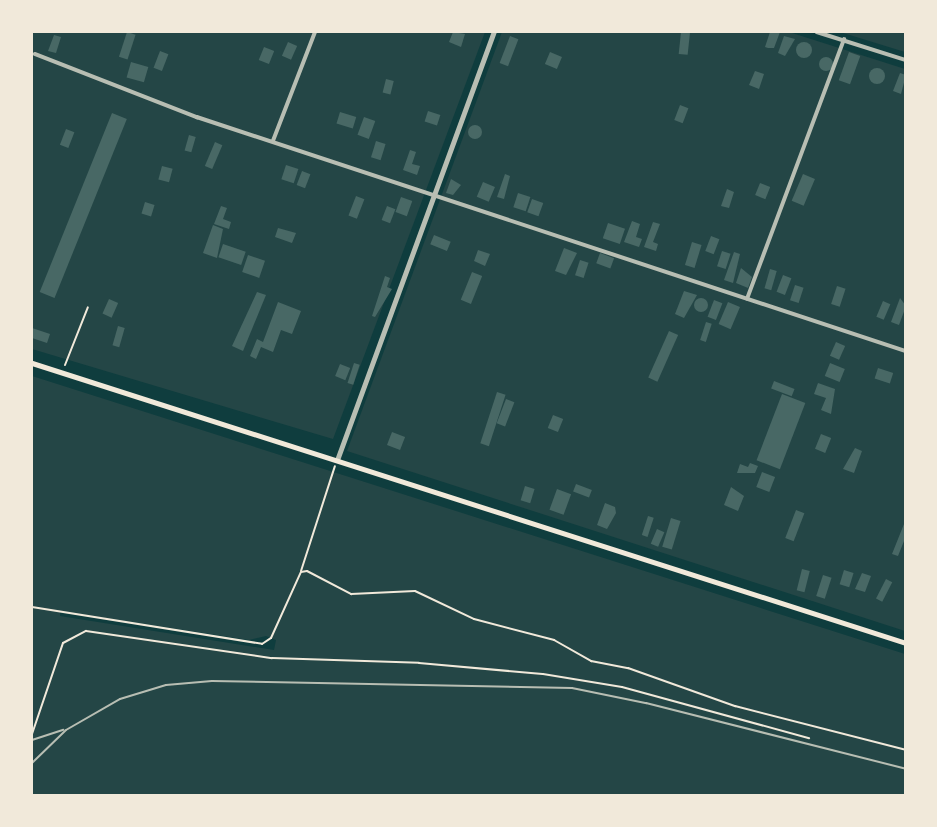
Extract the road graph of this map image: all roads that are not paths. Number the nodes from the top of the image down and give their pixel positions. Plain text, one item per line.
1 (315, 32) edge
2 (494, 32) edge
3 (817, 32) edge
4 (844, 40) junction
5 (35, 54) dead end
6 (905, 60) edge
7 (273, 141) junction
8 (434, 196) junction
9 (747, 299) junction
10 (905, 351) edge
11 (32, 363) edge
12 (337, 460) junction
13 (905, 643) edge
14 (66, 730) junction
15 (32, 740) edge
16 (32, 763) edge
17 (905, 769) edge

1 - 7 street
2 - 8 street
3 - 4 street
4 - 6 street
4 - 9 street
5 - 7 street
7 - 8 street
8 - 9 street
8 - 12 street
9 - 10 street
11 - 12 main road
12 - 13 main road
14 - 15 lane
14 - 16 lane
14 - 17 lane

